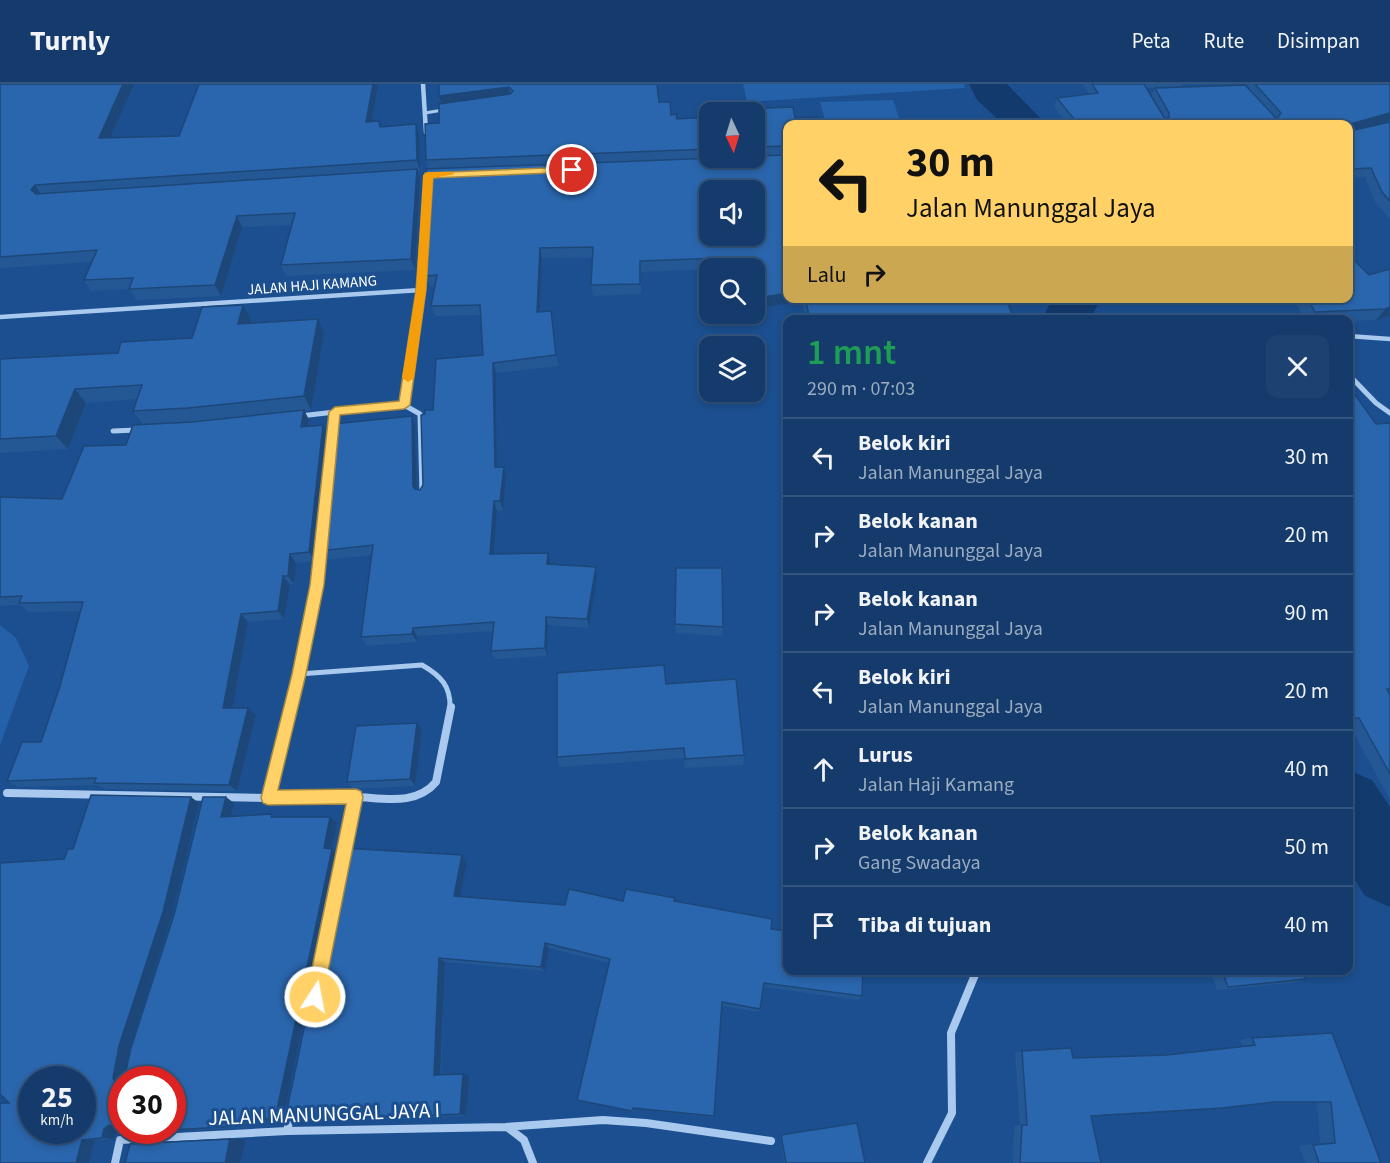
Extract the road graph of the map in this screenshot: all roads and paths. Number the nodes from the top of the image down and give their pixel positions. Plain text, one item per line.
1 (423, 84) edge
2 (447, 110) edge
3 (425, 113) junction
4 (427, 144) edge
5 (423, 255) edge
6 (421, 290) junction
7 (0, 316) edge
8 (1353, 336) edge
9 (1390, 339) edge
10 (1353, 380) edge
11 (404, 405) junction
12 (335, 412) junction
13 (1390, 413) edge
14 (289, 417) edge
15 (145, 430) edge
16 (113, 431) dead end
17 (332, 435) edge
18 (422, 495) edge
19 (322, 539) edge
20 (299, 674) junction
21 (7, 793) edge
22 (207, 796) junction
23 (356, 797) junction
24 (268, 798) junction
25 (204, 807) edge
26 (342, 866) edge
27 (974, 975) edge
28 (292, 1107) edge
29 (506, 1127) junction
30 (287, 1131) junction
31 (186, 1134) edge
32 (771, 1141) dead end
33 (119, 1144) edge
34 (115, 1163) edge
35 (532, 1163) edge
36 (927, 1163) edge

1 - 3 street
2 - 3 lane
3 - 4 street
5 - 6 street
6 - 7 street, JALAN HAJI KAMANG
6 - 11 street
8 - 9 street
10 - 13 street
11 - 12 street
11 - 18 street
12 - 14 street
12 - 17 street
15 - 16 street
19 - 20 street
20 - 23 street
20 - 24 street
21 - 22 street
22 - 24 street
22 - 25 street
23 - 24 street
23 - 26 street
27 - 36 street
28 - 30 street
29 - 30 street, JALAN MANUNGGAL JAYA I
29 - 32 street, JALAN MANUNGGAL JAYA I
29 - 35 street
30 - 31 street, JALAN MANUNGGAL JAYA I
33 - 34 street, JALAN MANUNGGAL JAYA I

